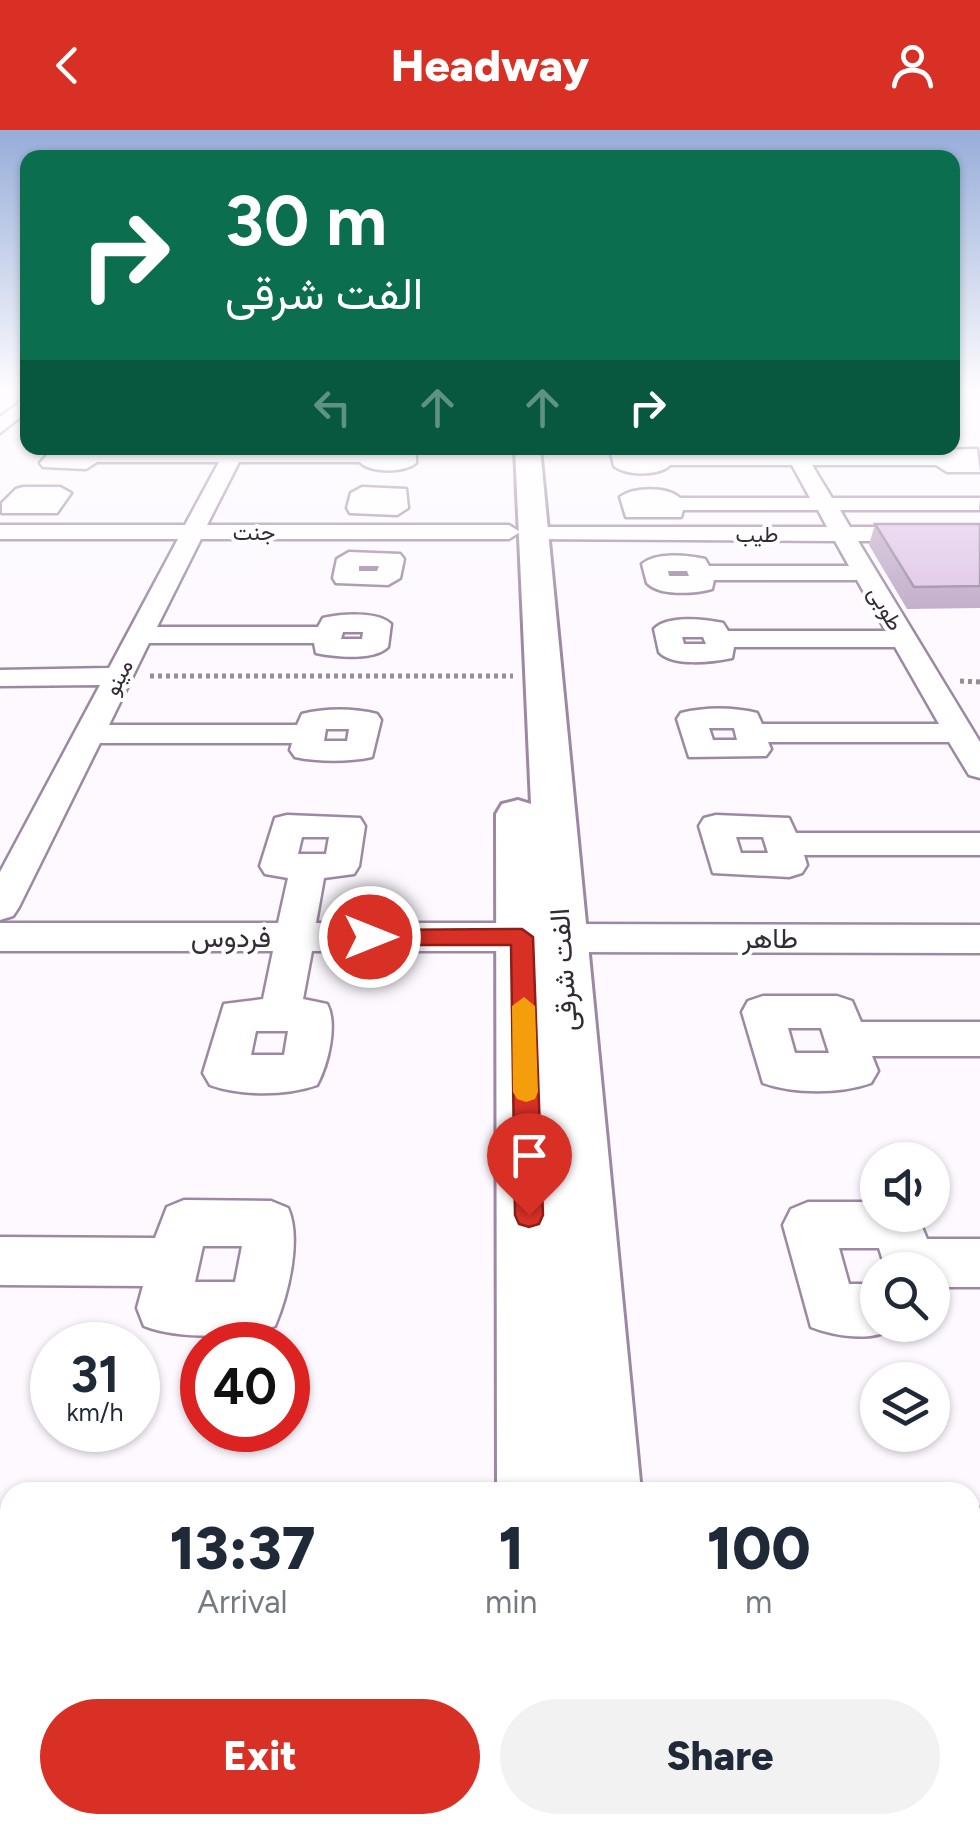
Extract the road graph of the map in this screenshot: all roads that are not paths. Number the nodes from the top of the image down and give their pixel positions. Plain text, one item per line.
1 (225, 470) edge
2 (511, 470) edge
3 (526, 470) edge
4 (806, 470) edge
5 (980, 502) edge
6 (671, 504) dead end
7 (825, 504) junction
8 (29, 508) dead end
9 (379, 520) junction
10 (5, 532) edge
11 (193, 532) junction
12 (522, 533) junction
13 (843, 534) junction
14 (980, 534) edge
15 (372, 559) dead end
16 (700, 573) dead end
17 (866, 574) junction
18 (140, 635) junction
19 (329, 635) dead end
20 (718, 639) dead end
21 (905, 640) junction
22 (119, 676) junction
23 (0, 678) edge
24 (750, 733) dead end
25 (960, 733) junction
26 (89, 734) junction
27 (310, 734) dead end
28 (980, 768) edge
29 (782, 844) dead end
30 (980, 844) edge
31 (308, 866) dead end
32 (0, 907) edge
33 (0, 937) edge
34 (295, 937) junction
35 (541, 938) junction
36 (980, 939) edge
37 (280, 1015) dead end
38 (846, 1038) dead end
39 (980, 1039) edge
40 (906, 1252) edge
41 (0, 1262) edge
42 (174, 1262) dead end
43 (980, 1263) edge
44 (950, 1264) edge
45 (860, 1310) edge
46 (536, 1482) edge
47 (601, 1482) edge

1 - 11 street, مینو
2 - 12 main road, الفت شرقی
3 - 12 main road, الفت شرقی
4 - 7 street, طوبی
5 - 7 street
6 - 7 street
7 - 13 street, طوبی
8 - 10 street
9 - 11 street, جنت
9 - 12 street, جنت
9 - 15 street
10 - 11 street, جنت
11 - 18 street, مینو
12 - 13 street, طیب
12 - 35 main road, الفت شرقی
12 - 35 main road, الفت شرقی
13 - 14 street, طیب
13 - 17 street, طوبی
16 - 17 street
17 - 21 street, طوبی
18 - 19 street
18 - 22 street, مینو
20 - 21 street
21 - 25 street, طوبی
22 - 23 street
22 - 26 street, مینو
24 - 25 street
25 - 28 street, طوبی
26 - 27 street
26 - 32 street, مینو
29 - 30 street
31 - 34 street
33 - 34 street, فردوس
34 - 35 street, فردوس
34 - 37 street
35 - 36 street, طاهر
35 - 46 main road, الفت شرقی
35 - 47 main road, الفت شرقی
38 - 39 street
40 - 45 street
41 - 42 street
43 - 44 street

